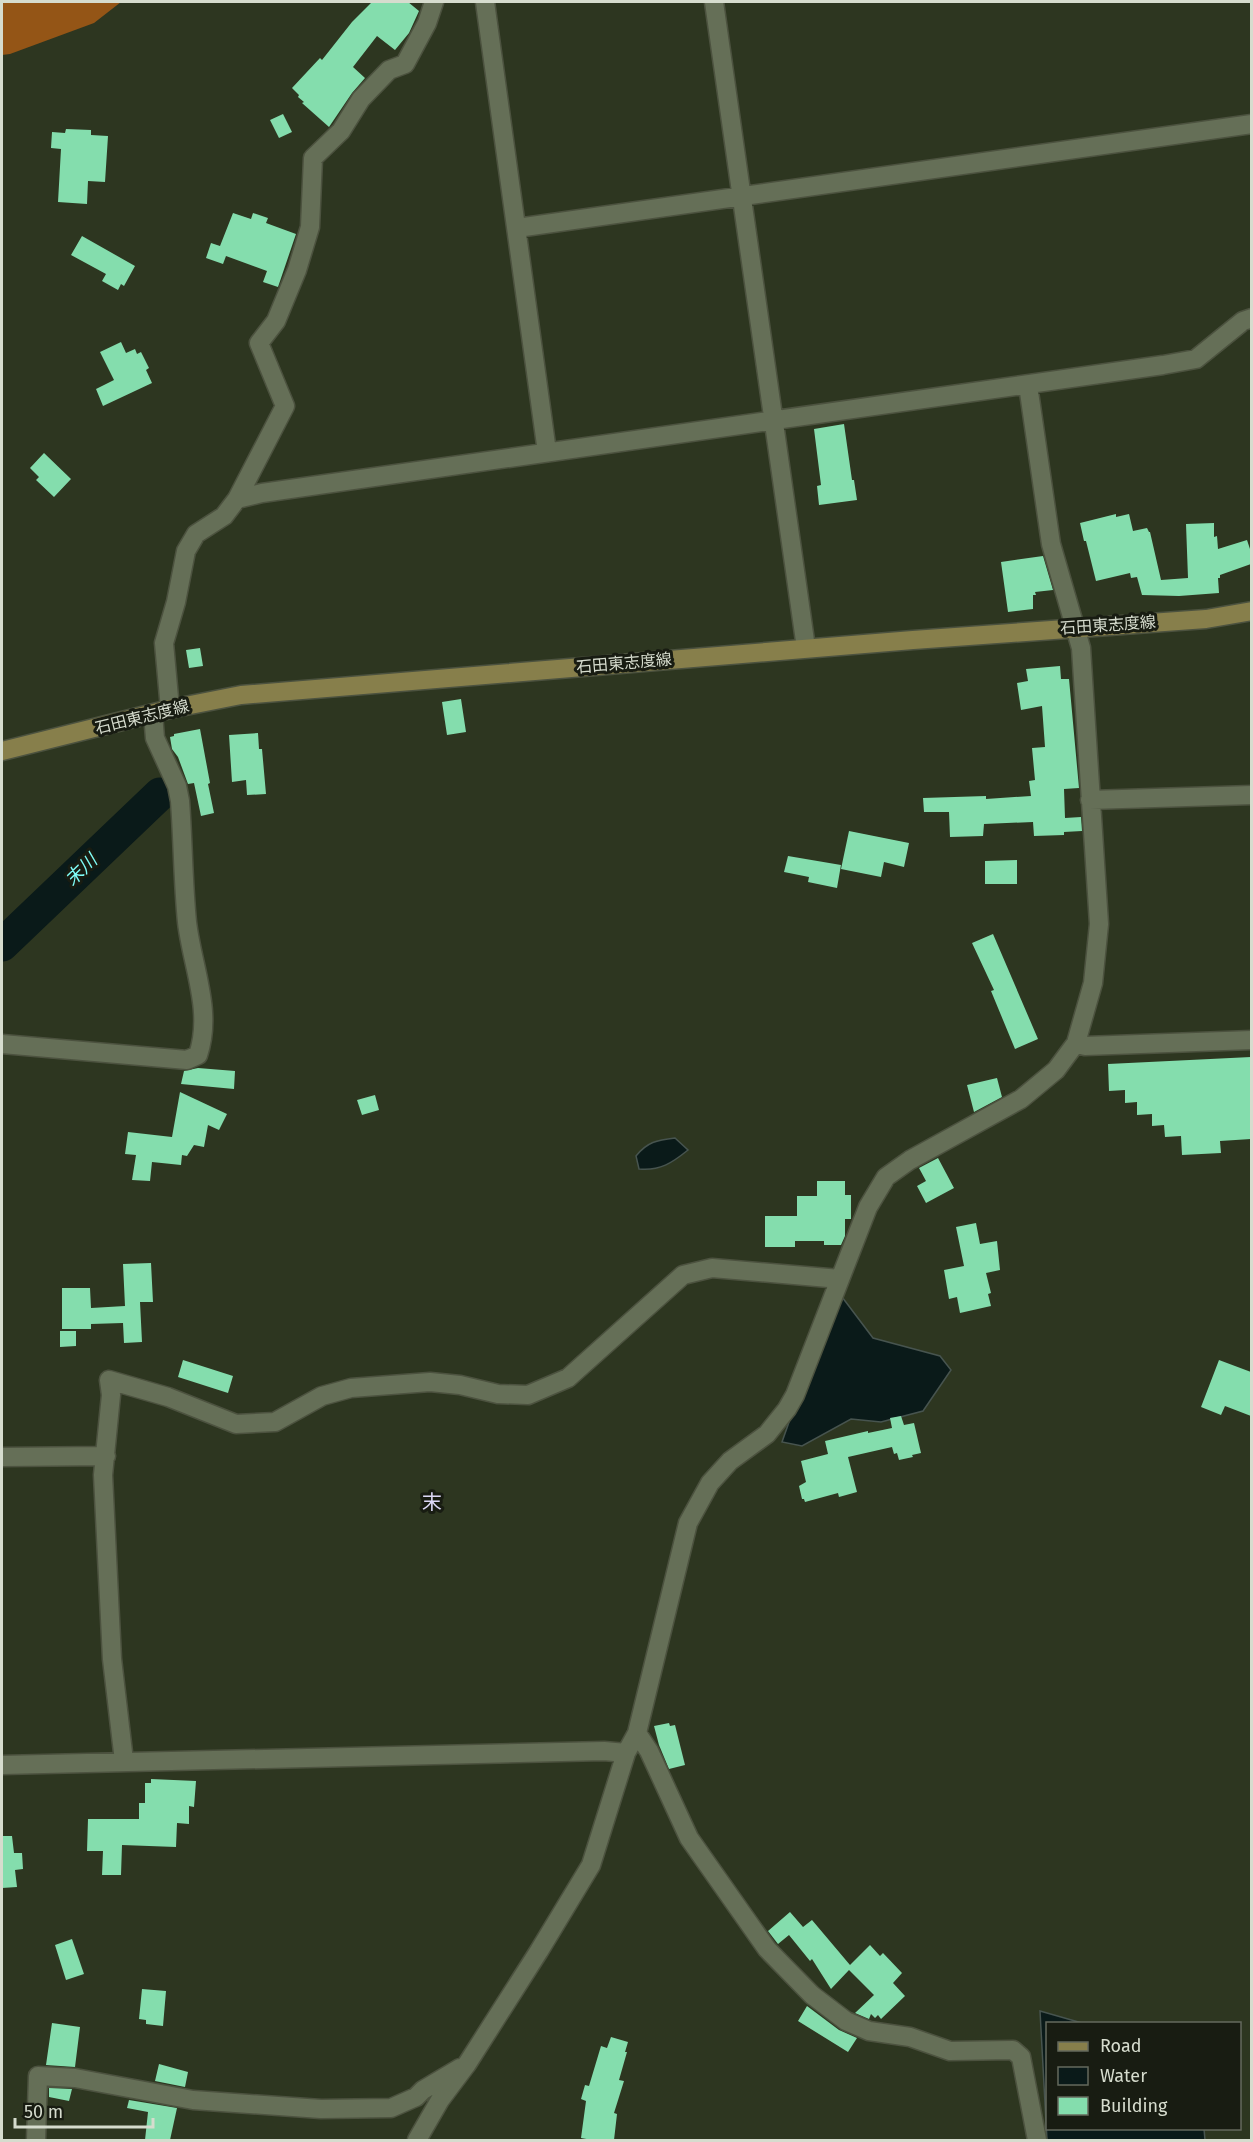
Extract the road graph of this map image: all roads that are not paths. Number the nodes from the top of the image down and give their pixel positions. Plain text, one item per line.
1 (434, 2) edge
2 (485, 2) edge
3 (714, 2) edge
4 (1251, 124) edge
5 (742, 196) junction
6 (517, 228) junction
7 (1251, 318) edge
8 (1028, 385) junction
9 (775, 421) junction
10 (548, 452) junction
11 (237, 499) junction
12 (1251, 611) edge
13 (1076, 628) junction
14 (806, 648) junction
15 (162, 712) junction
16 (2, 751) edge
17 (1251, 795) edge
18 (1090, 800) junction
19 (1251, 1040) edge
20 (1076, 1043) junction
21 (2, 1044) edge
22 (840, 1279) junction
23 (106, 1456) junction
24 (2, 1457) edge
25 (637, 1733) junction
26 (626, 1753) junction
27 (124, 1761) junction
28 (2, 1765) edge
29 (467, 2064) junction
30 (1030, 2138) edge
31 (36, 2140) edge
32 (417, 2140) edge

1 - 11 street
2 - 6 street
3 - 5 street
4 - 5 street
5 - 6 street
5 - 9 street
6 - 10 street
7 - 8 street
8 - 9 street
8 - 13 street
9 - 10 street
9 - 14 street
10 - 11 street
11 - 15 street
12 - 13 main road, 石田東志度線
13 - 14 main road, 石田東志度線
13 - 18 street
14 - 15 main road, 石田東志度線
15 - 16 main road, 石田東志度線
15 - 21 street
17 - 18 street
18 - 20 street
19 - 20 street
20 - 22 street
22 - 23 street
22 - 25 street
23 - 24 street
23 - 27 street
25 - 26 street
25 - 30 street
26 - 27 street
26 - 29 street
27 - 28 street
29 - 31 street
29 - 32 street

